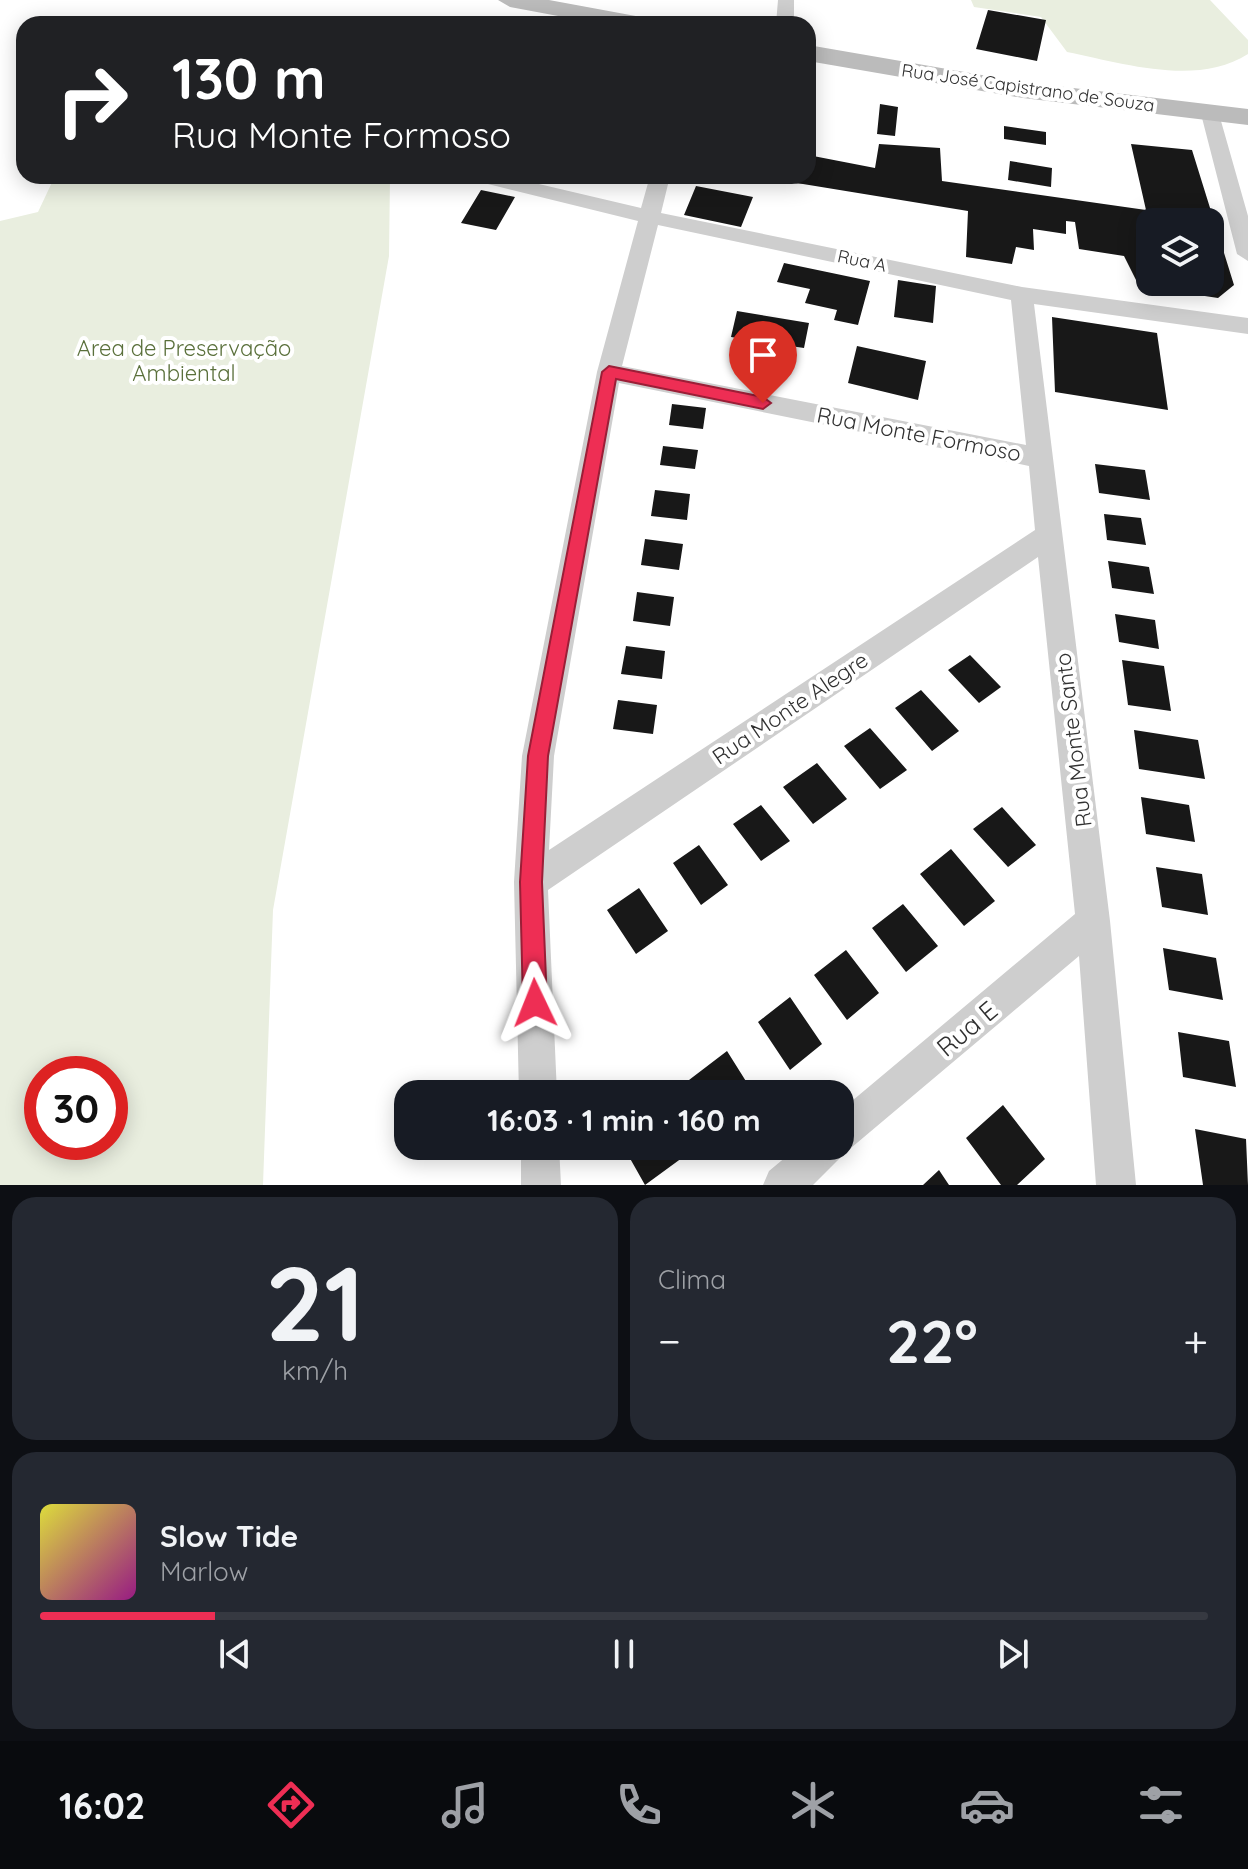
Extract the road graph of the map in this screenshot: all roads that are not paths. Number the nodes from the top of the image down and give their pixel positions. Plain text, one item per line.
1 (510, 0) edge
2 (597, 16) edge
3 (816, 54) edge
4 (1210, 114) junction
5 (1248, 117) edge
6 (512, 184) edge
7 (658, 184) edge
8 (649, 217) junction
9 (1248, 254) edge
10 (1022, 295) junction
11 (1248, 326) edge
12 (609, 372) junction
13 (1040, 458) junction
14 (1049, 535) junction
15 (531, 882) junction
16 (1093, 921) junction
17 (538, 1080) edge
18 (854, 1124) edge
19 (540, 1160) edge
20 (812, 1160) edge
21 (541, 1185) edge
22 (783, 1185) edge
23 (1116, 1185) edge

1 - 2 main road
3 - 4 main road, Rua José Capistrano de Souza
4 - 5 main road, Rua José Capistrano de Souza
4 - 9 street
6 - 8 street, Rua A
7 - 8 street
8 - 10 street, Rua A
8 - 12 street
10 - 11 street, Rua A
10 - 13 street, Rua Monte Santo
12 - 13 street, Rua Monte Formoso
12 - 15 street
13 - 14 street, Rua Monte Santo
14 - 15 street, Rua Monte Alegre
14 - 16 street, Rua Monte Santo
15 - 17 street
16 - 18 street, Rua E
16 - 23 street, Rua Monte Santo
19 - 21 street
20 - 22 street

